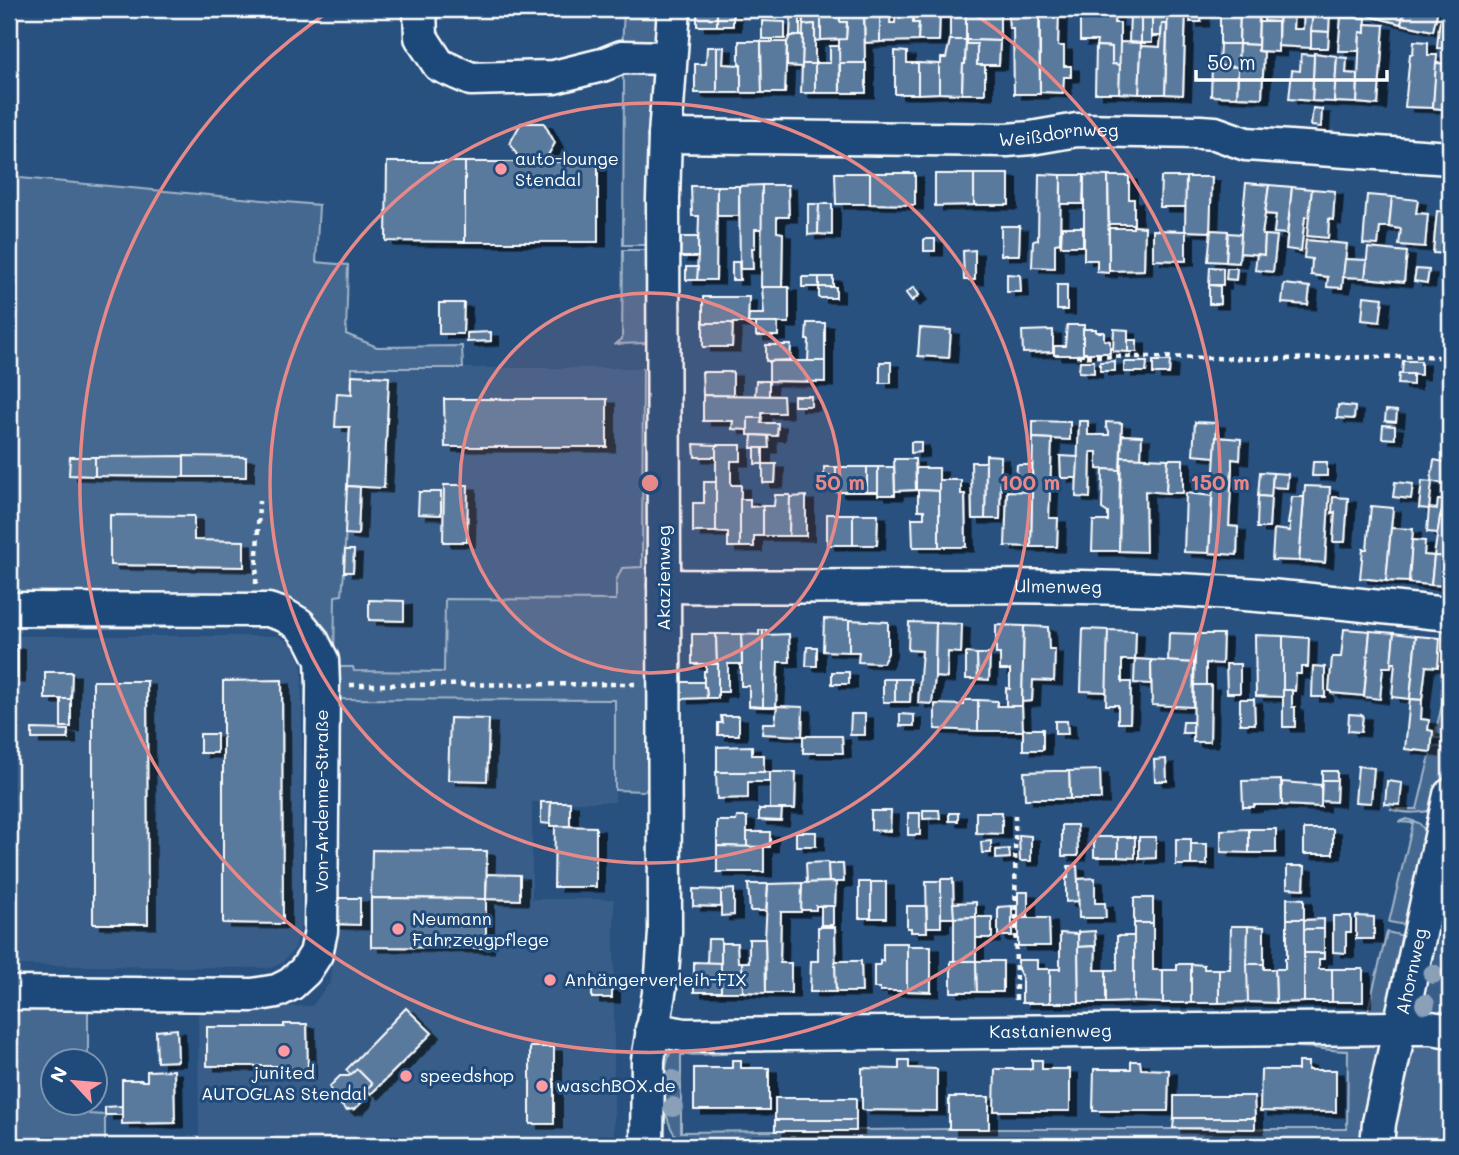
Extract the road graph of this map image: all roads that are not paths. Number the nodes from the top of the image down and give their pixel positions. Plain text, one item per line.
1 (421, 9) edge
2 (674, 9) edge
3 (670, 58) junction
4 (664, 136) junction
5 (1450, 158) edge
6 (664, 586) junction
7 (9, 609) edge
8 (1450, 614) edge
9 (1450, 795) edge
10 (9, 993) edge
11 (1399, 1028) junction
12 (652, 1030) junction
13 (1450, 1031) edge
14 (647, 1146) edge
15 (1377, 1146) edge

1 - 3 street
2 - 3 street, Akazienweg
3 - 4 street, Akazienweg
4 - 5 street, Weißdornweg
4 - 6 street, Akazienweg
6 - 8 street, Ulmenweg
6 - 12 street, Akazienweg
7 - 10 street, Von-Ardenne-Straße
9 - 11 street, Ahornweg
11 - 12 street, Kastanienweg
11 - 13 street, Kastanienweg
11 - 15 street, Ahornweg
12 - 14 street, Akazienweg

